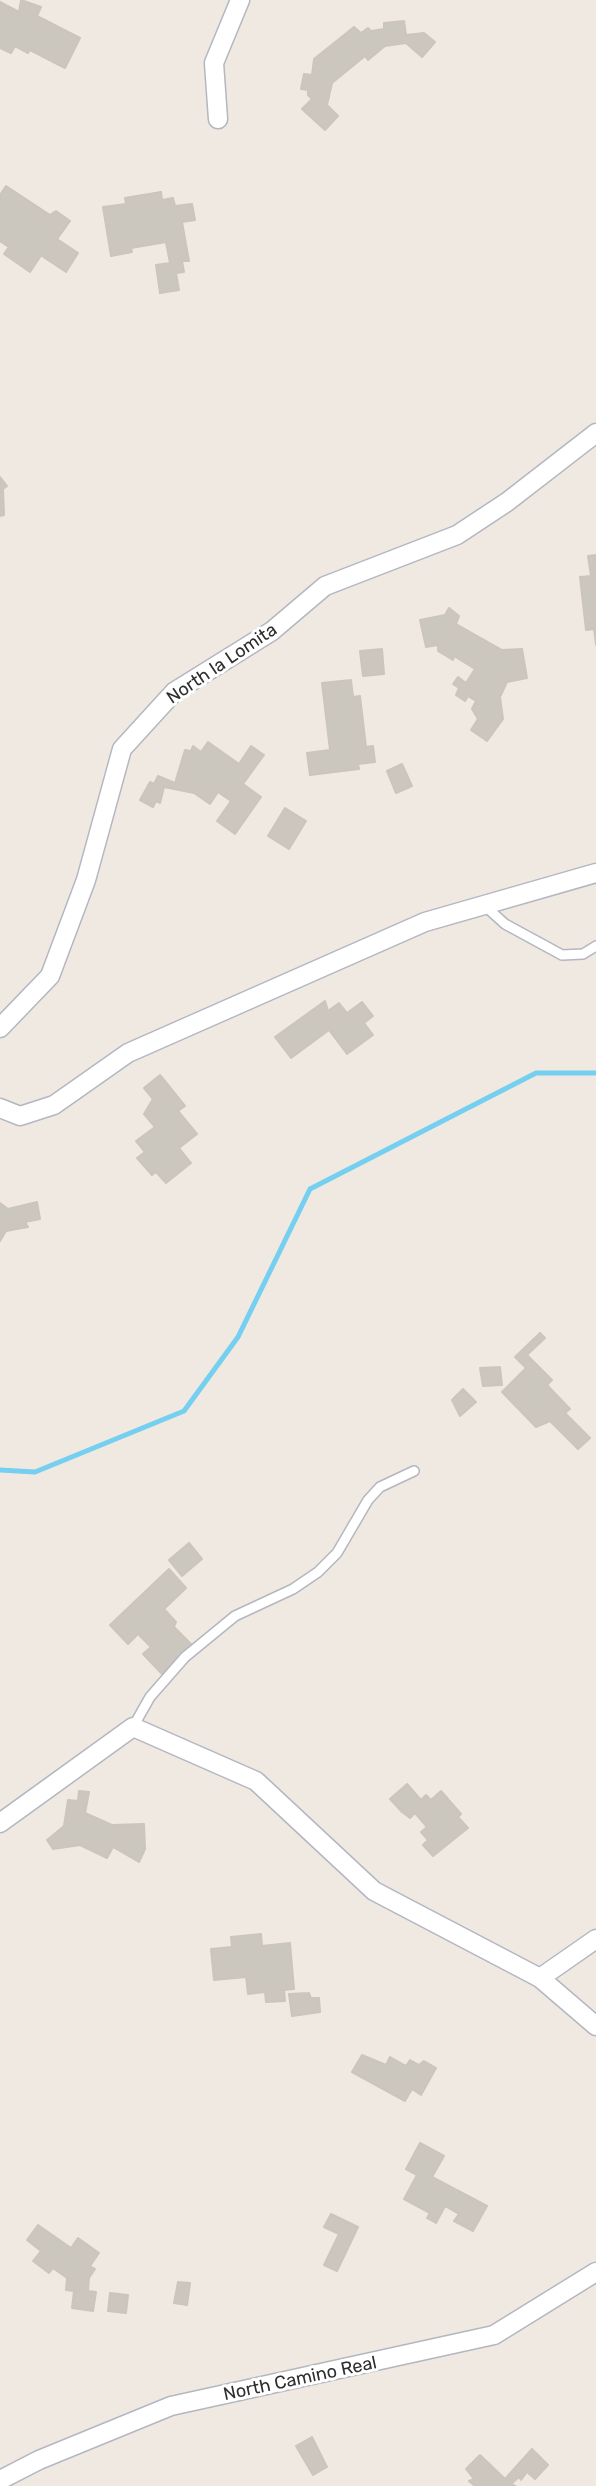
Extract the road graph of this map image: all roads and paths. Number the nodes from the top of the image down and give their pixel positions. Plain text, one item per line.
1 (240, 0) edge
2 (218, 119) dead end
3 (596, 433) edge
4 (596, 873) edge
5 (483, 905) junction
6 (596, 946) edge
7 (0, 1028) edge
8 (0, 1108) edge
9 (414, 1471) dead end
10 (134, 1727) junction
11 (0, 1823) edge
12 (596, 1939) edge
13 (540, 1978) junction
14 (596, 2026) edge
15 (596, 2272) edge
16 (0, 2480) edge

1 - 2 street
3 - 7 street, North la Lomita
4 - 5 street
5 - 6 lane
5 - 8 street
9 - 10 lane
10 - 11 street
10 - 13 street
12 - 13 street
13 - 14 street
15 - 16 street, North Camino Real

